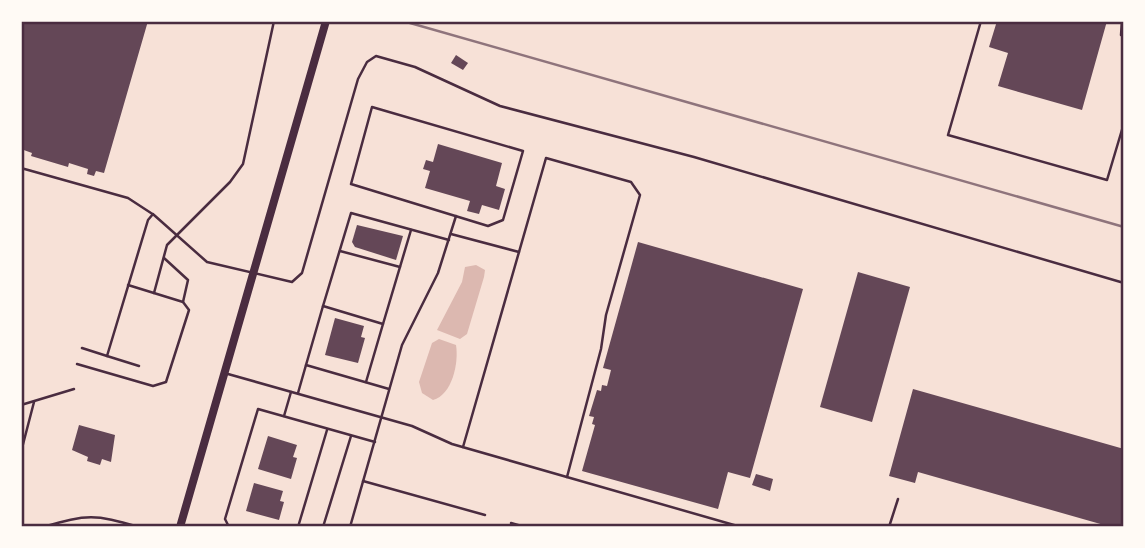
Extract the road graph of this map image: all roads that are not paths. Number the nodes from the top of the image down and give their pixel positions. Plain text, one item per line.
1 (274, 21) edge
2 (326, 21) edge
3 (982, 21) edge
4 (1122, 21) edge
5 (1124, 36) edge
6 (1124, 123) edge
7 (21, 168) edge
8 (153, 214) junction
9 (456, 216) junction
10 (411, 230) junction
11 (177, 233) junction
12 (451, 234) junction
13 (450, 240) junction
14 (340, 251) junction
15 (519, 252) junction
16 (164, 258) junction
17 (400, 267) junction
18 (253, 274) junction
19 (1124, 283) edge
20 (128, 285) junction
21 (154, 293) junction
22 (183, 302) junction
23 (323, 306) junction
24 (383, 324) junction
25 (82, 348) dead end
26 (107, 356) junction
27 (77, 364) dead end
28 (306, 365) junction
29 (139, 366) dead end
30 (224, 373) junction
31 (366, 382) junction
32 (74, 389) dead end
33 (389, 389) junction
34 (291, 392) junction
35 (298, 394) junction
36 (34, 402) junction
37 (21, 405) edge
38 (285, 416) junction
39 (382, 417) junction
40 (327, 429) junction
41 (351, 436) junction
42 (374, 442) junction
43 (463, 447) junction
44 (21, 452) edge
45 (567, 477) junction
46 (363, 481) junction
47 (898, 499) dead end
48 (485, 515) dead end
49 (511, 523) dead end
50 (43, 527) edge
51 (139, 527) edge
52 (180, 527) edge
53 (236, 527) edge
54 (298, 527) edge
55 (323, 527) edge
56 (350, 527) edge
57 (525, 527) edge
58 (741, 527) edge
59 (889, 527) edge

1 - 11 lane
2 - 18 main road
3 - 6 lane
4 - 5 lane
7 - 8 lane
8 - 11 lane
8 - 20 lane
9 - 9 lane
9 - 12 lane
10 - 13 lane
10 - 14 lane
10 - 17 lane
11 - 16 lane
11 - 18 lane
12 - 13 lane
12 - 15 lane
13 - 33 lane
14 - 17 lane
14 - 23 lane
15 - 43 lane
15 - 45 lane
16 - 21 lane
16 - 22 lane
17 - 24 lane
18 - 19 lane
18 - 30 main road
20 - 21 lane
20 - 26 lane
21 - 22 lane
22 - 27 lane
23 - 24 lane
23 - 28 lane
24 - 31 lane
25 - 26 lane
26 - 29 lane
28 - 31 lane
28 - 35 lane
30 - 34 lane
30 - 52 main road
31 - 33 lane
32 - 36 lane
33 - 39 lane
34 - 35 lane
34 - 38 lane
35 - 39 lane
36 - 37 lane
36 - 44 lane
38 - 40 lane
38 - 53 lane
39 - 42 lane
39 - 43 lane
40 - 41 lane
40 - 54 lane
41 - 42 lane
41 - 55 lane
42 - 46 lane
43 - 45 lane
45 - 58 lane
46 - 48 lane
46 - 56 lane
47 - 59 lane
49 - 57 lane
50 - 51 lane

